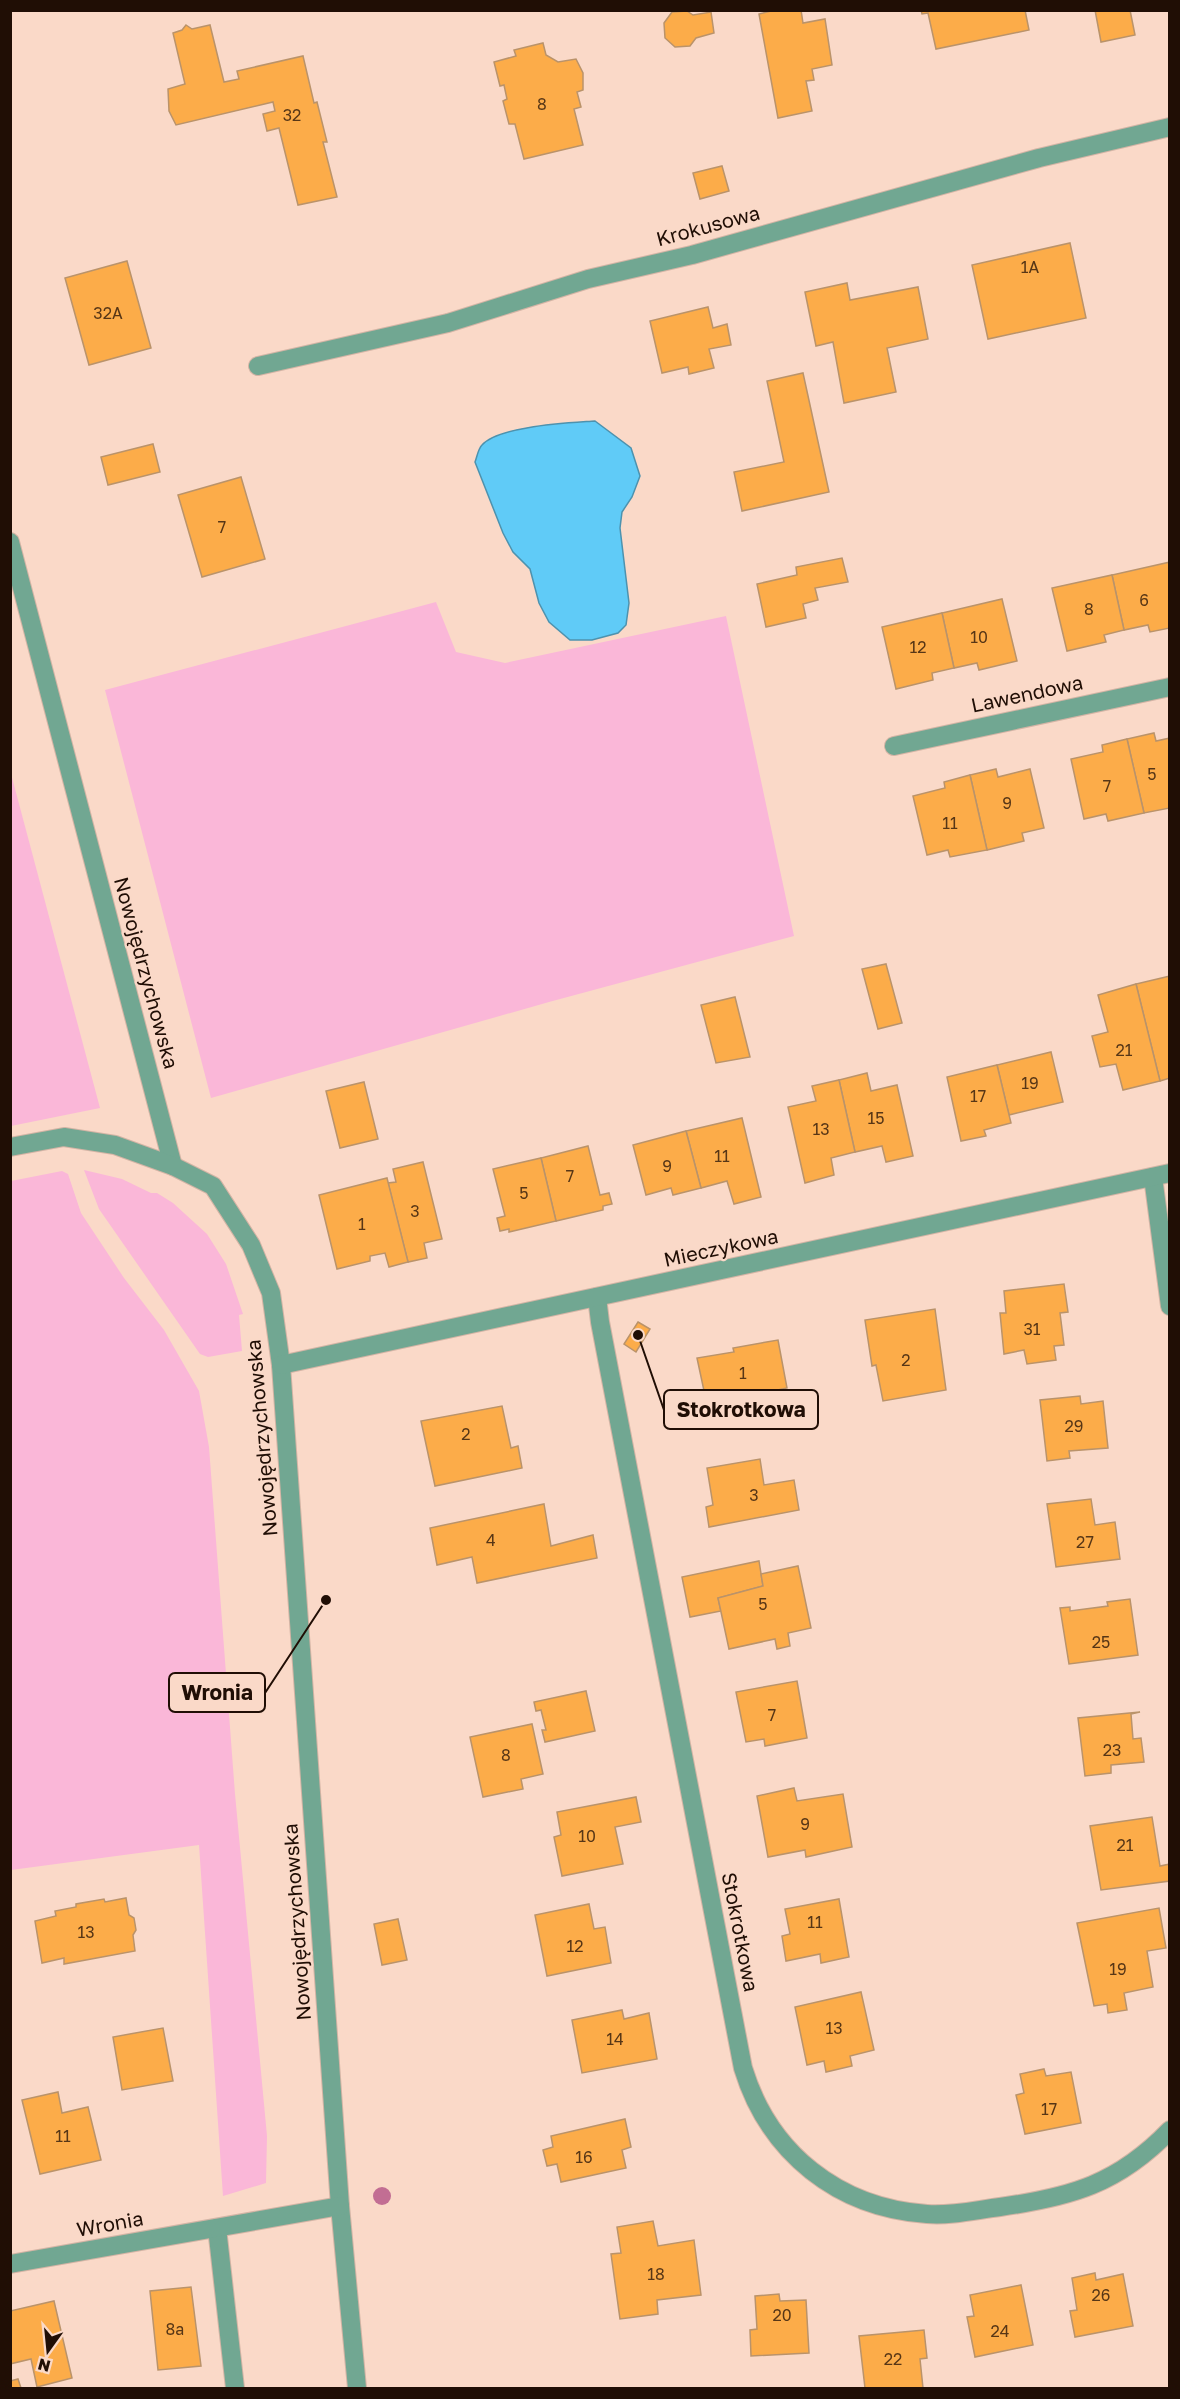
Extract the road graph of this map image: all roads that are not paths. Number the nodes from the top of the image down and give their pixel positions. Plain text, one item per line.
1 (1170, 127) edge
2 (258, 366) dead end
3 (10, 542) edge
4 (13, 564) edge
5 (1170, 687) edge
6 (894, 746) dead end
7 (10, 1147) edge
8 (173, 1166) junction
9 (1161, 1175) edge
10 (597, 1298) junction
11 (1170, 1306) edge
12 (281, 1365) junction
13 (1170, 2130) edge
14 (340, 2206) junction
15 (217, 2228) junction
16 (10, 2264) edge
17 (235, 2388) edge
18 (357, 2388) edge

1 - 2 street, Krokusowa
3 - 4 street, Nowojędrzychowska
4 - 8 street, Nowojędrzychowska
5 - 6 street, Lawendowa
7 - 8 street
8 - 12 street, Nowojędrzychowska
9 - 10 street, Mieczykowa
9 - 11 street
10 - 12 street, Mieczykowa
10 - 13 street, Stokrotkowa
12 - 14 street, Nowojędrzychowska
14 - 15 street, Wronia
14 - 18 street, Nowojędrzychowska
15 - 16 street, Wronia
15 - 17 street

